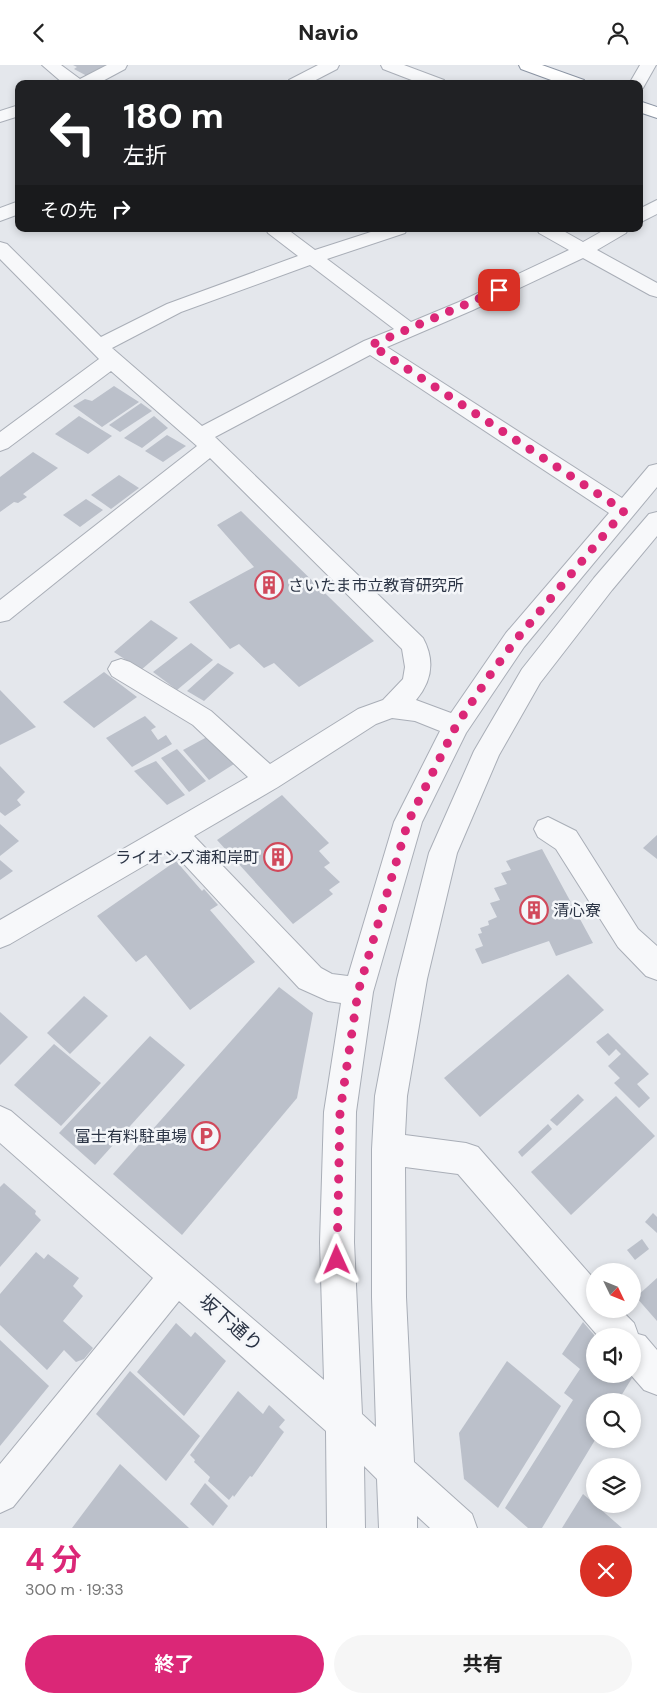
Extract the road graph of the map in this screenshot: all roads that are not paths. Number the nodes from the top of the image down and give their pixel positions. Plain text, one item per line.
1 (50, 65) edge
2 (119, 65) edge
3 (330, 65) edge
4 (388, 65) edge
5 (527, 65) edge
6 (648, 65) edge
7 (70, 80) edge
8 (91, 80) edge
9 (302, 80) edge
10 (427, 80) edge
11 (567, 80) edge
12 (639, 80) edge
13 (643, 108) edge
14 (15, 111) edge
15 (657, 113) edge
16 (0, 117) edge
17 (657, 206) edge
18 (15, 209) edge
19 (0, 215) edge
20 (643, 215) edge
21 (279, 232) edge
22 (389, 232) edge
23 (551, 232) edge
24 (614, 232) edge
25 (1, 249) edge
26 (583, 250) junction
27 (313, 257) junction
28 (657, 291) edge
29 (409, 330) junction
30 (371, 345) junction
31 (105, 353) junction
32 (206, 441) junction
33 (0, 443) edge
34 (657, 472) edge
35 (624, 511) junction
36 (657, 520) edge
37 (0, 613) edge
38 (122, 669) dead end
39 (392, 708) junction
40 (456, 726) junction
41 (268, 779) junction
42 (548, 829) dead end
43 (172, 833) junction
44 (0, 935) edge
45 (657, 966) edge
46 (358, 992) junction
47 (4, 1134) edge
48 (388, 1149) junction
49 (177, 1276) junction
50 (586, 1296) edge
51 (605, 1318) edge
52 (614, 1328) edge
53 (641, 1359) edge
54 (657, 1377) edge
55 (344, 1423) junction
56 (394, 1469) junction
57 (0, 1494) edge
58 (346, 1528) edge
59 (398, 1528) edge
60 (458, 1528) edge

1 - 7 street
2 - 8 street
3 - 9 street
4 - 10 street
5 - 11 highway
6 - 12 street
13 - 15 highway
14 - 16 street
17 - 20 street
18 - 19 street
21 - 27 street
22 - 27 street
23 - 26 street
24 - 26 street
25 - 31 street
26 - 28 street
26 - 29 street
27 - 29 street
27 - 31 street
29 - 30 street
30 - 32 street
30 - 35 street
31 - 32 street
31 - 33 street
32 - 37 street
32 - 39 street
34 - 35 street
35 - 40 street
36 - 48 street
38 - 41 street
39 - 40 street
39 - 41 street
40 - 46 street
41 - 43 street
42 - 45 street
43 - 44 street
43 - 46 street
46 - 55 street
47 - 49 street, 坂下通り
48 - 50 street
48 - 56 street
49 - 55 street, 坂下通り
49 - 57 street
51 - 52 street
53 - 54 street
55 - 56 street, 坂下通り
55 - 58 street
56 - 59 street
56 - 60 street, 坂下通り

